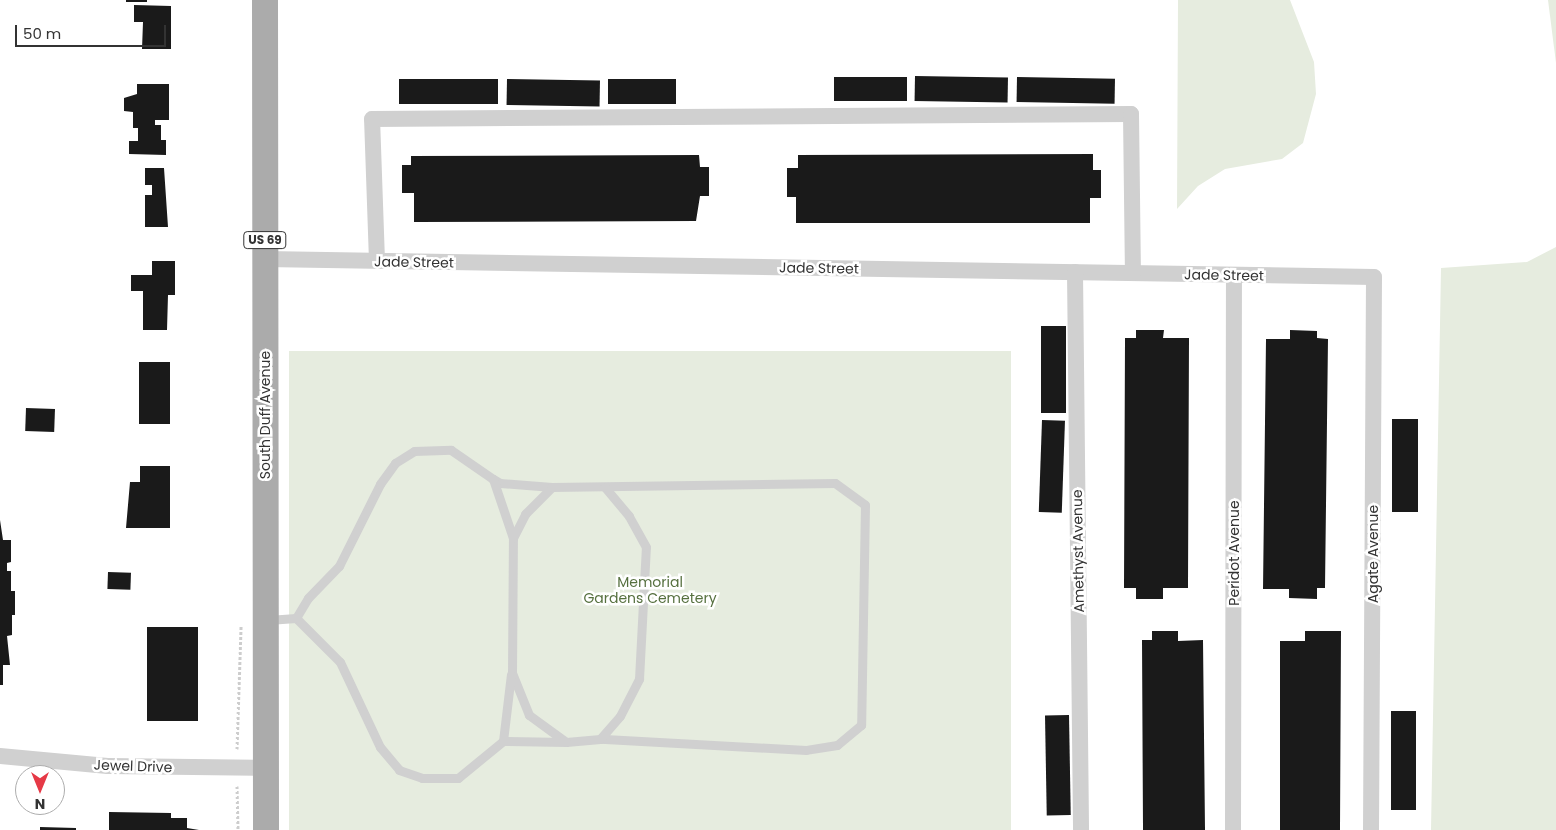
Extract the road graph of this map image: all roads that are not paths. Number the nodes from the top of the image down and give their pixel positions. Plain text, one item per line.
1 (265, 0) edge
2 (265, 259) junction
3 (377, 261) junction
4 (1075, 272) junction
5 (1133, 273) junction
6 (1234, 275) junction
7 (1374, 277) joint
8 (493, 479) junction
9 (552, 487) junction
10 (606, 487) junction
11 (512, 538) junction
12 (296, 618) junction
13 (266, 621) junction
14 (512, 673) junction
15 (600, 740) junction
16 (503, 741) junction
17 (566, 742) junction
18 (0, 756) edge
19 (266, 768) junction
20 (266, 830) edge
21 (1081, 830) edge
22 (1233, 830) edge
23 (1371, 830) edge

1 - 2 main road, South Duff Avenue / US 69
2 - 3 street, Jade Street
2 - 13 main road, South Duff Avenue / US 69
3 - 4 street, Jade Street
3 - 5 street
4 - 5 street, Jade Street
4 - 21 street, Amethyst Avenue
5 - 6 street, Jade Street
6 - 7 street, Jade Street
6 - 22 street, Peridot Avenue
7 - 23 street, Agate Avenue
8 - 9 lane
8 - 11 lane
8 - 12 lane
9 - 10 lane
9 - 11 lane
10 - 15 lane
10 - 15 lane
11 - 14 lane
12 - 13 lane
12 - 16 lane
13 - 19 main road, South Duff Avenue / US 69
14 - 16 lane
14 - 17 lane
15 - 17 lane
16 - 17 lane
18 - 19 street, Jewel Drive
19 - 20 main road, South Duff Avenue / US 69

